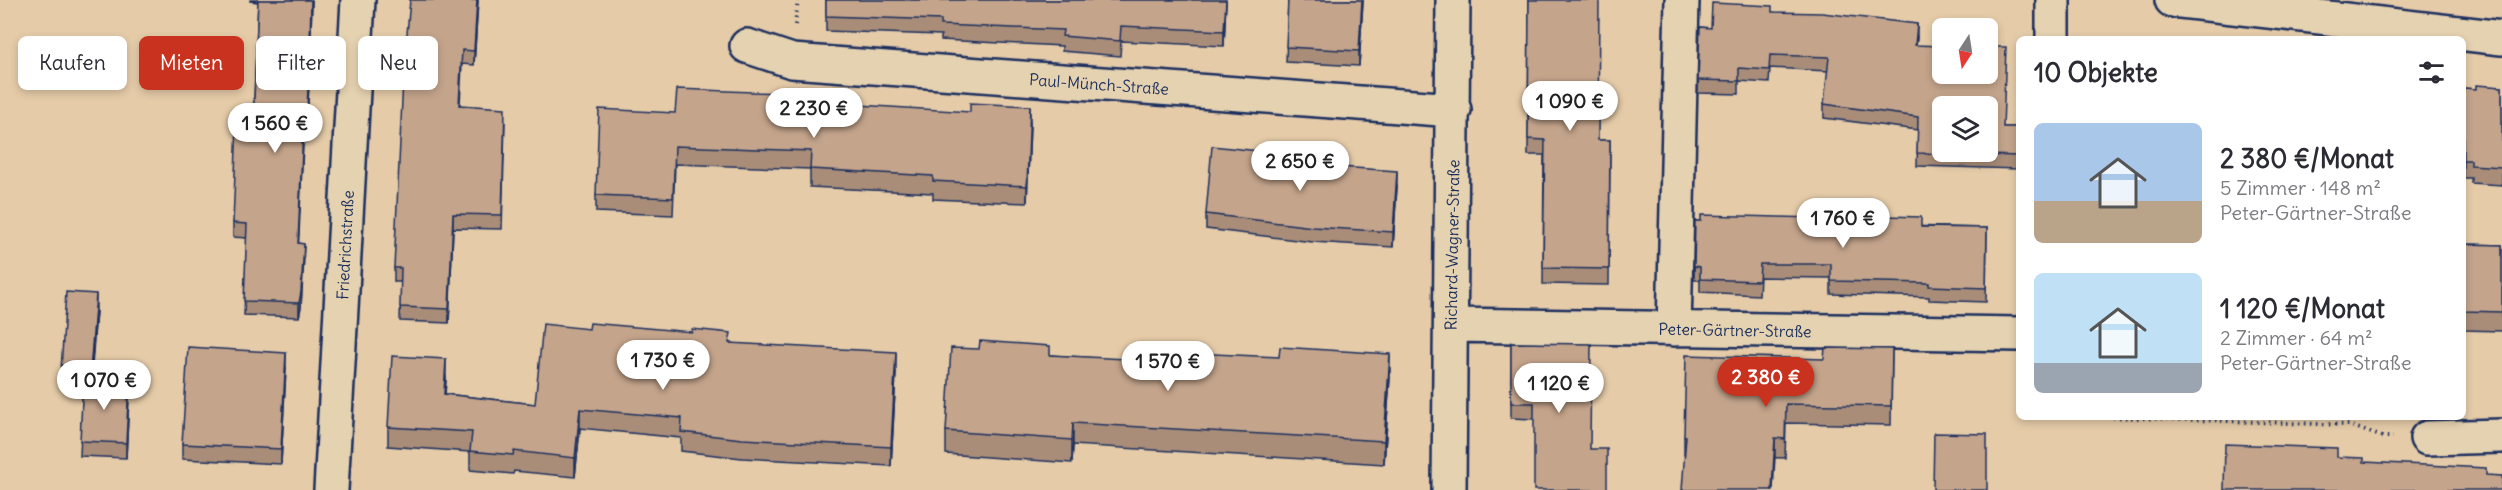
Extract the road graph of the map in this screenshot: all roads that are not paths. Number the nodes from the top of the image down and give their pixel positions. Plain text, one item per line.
1 (358, 0) edge
2 (1453, 0) edge
3 (1682, 0) edge
4 (2054, 0) edge
5 (2172, 0) edge
6 (2052, 36) edge
7 (2502, 38) edge
8 (747, 46) dead end
9 (1454, 110) junction
10 (1451, 325) junction
11 (1674, 329) junction
12 (2016, 334) edge
13 (2502, 436) edge
14 (2427, 438) road end
15 (331, 490) edge
16 (1449, 490) edge

1 - 15 street, Friedrichstraße
2 - 9 street, Richard-Wagner-Straße
3 - 11 street
4 - 6 street
5 - 7 street
8 - 9 street, Paul-Münch-Straße
9 - 10 street, Richard-Wagner-Straße
10 - 11 street, Peter-Gärtner-Straße
10 - 16 street, Richard-Wagner-Straße
11 - 12 street, Peter-Gärtner-Straße
13 - 14 street

